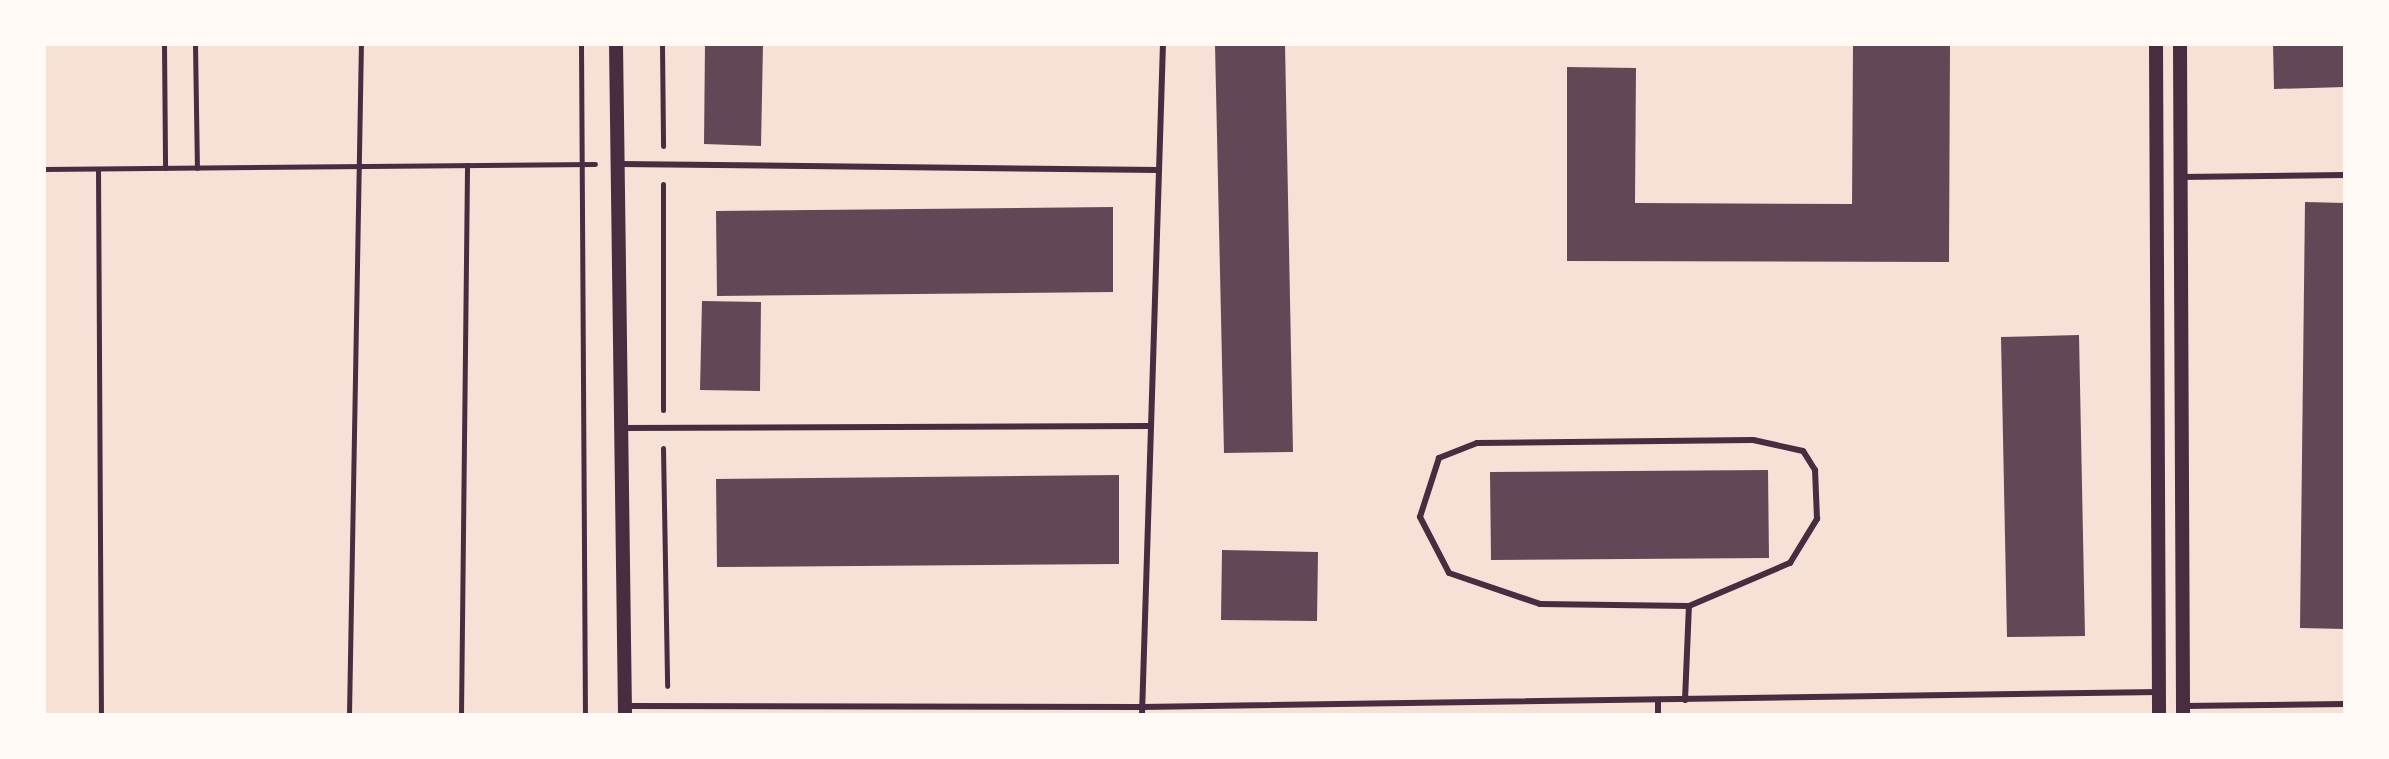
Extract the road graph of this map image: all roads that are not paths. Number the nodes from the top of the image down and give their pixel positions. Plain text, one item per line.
1 (616, 44) edge
2 (1163, 44) edge
3 (2156, 44) edge
4 (2180, 44) edge
5 (617, 164) junction
6 (1159, 170) junction
7 (2345, 175) edge
8 (2180, 177) junction
9 (1151, 426) junction
10 (620, 428) junction
11 (1689, 606) junction
12 (2159, 692) junction
13 (1658, 700) junction
14 (1685, 700) junction
15 (2345, 704) edge
16 (625, 710) edge
17 (1142, 711) edge
18 (2183, 711) edge
19 (1658, 715) edge
20 (2159, 715) edge

1 - 5 street
2 - 6 lane
3 - 12 street
4 - 8 street
5 - 6 lane
5 - 10 street
6 - 9 lane
7 - 8 lane
8 - 18 street
9 - 10 lane
9 - 17 lane
10 - 16 street
11 - 11 lane
11 - 14 lane
12 - 14 lane
12 - 20 street
13 - 14 lane
13 - 17 lane
13 - 19 lane
15 - 18 lane
16 - 17 lane

